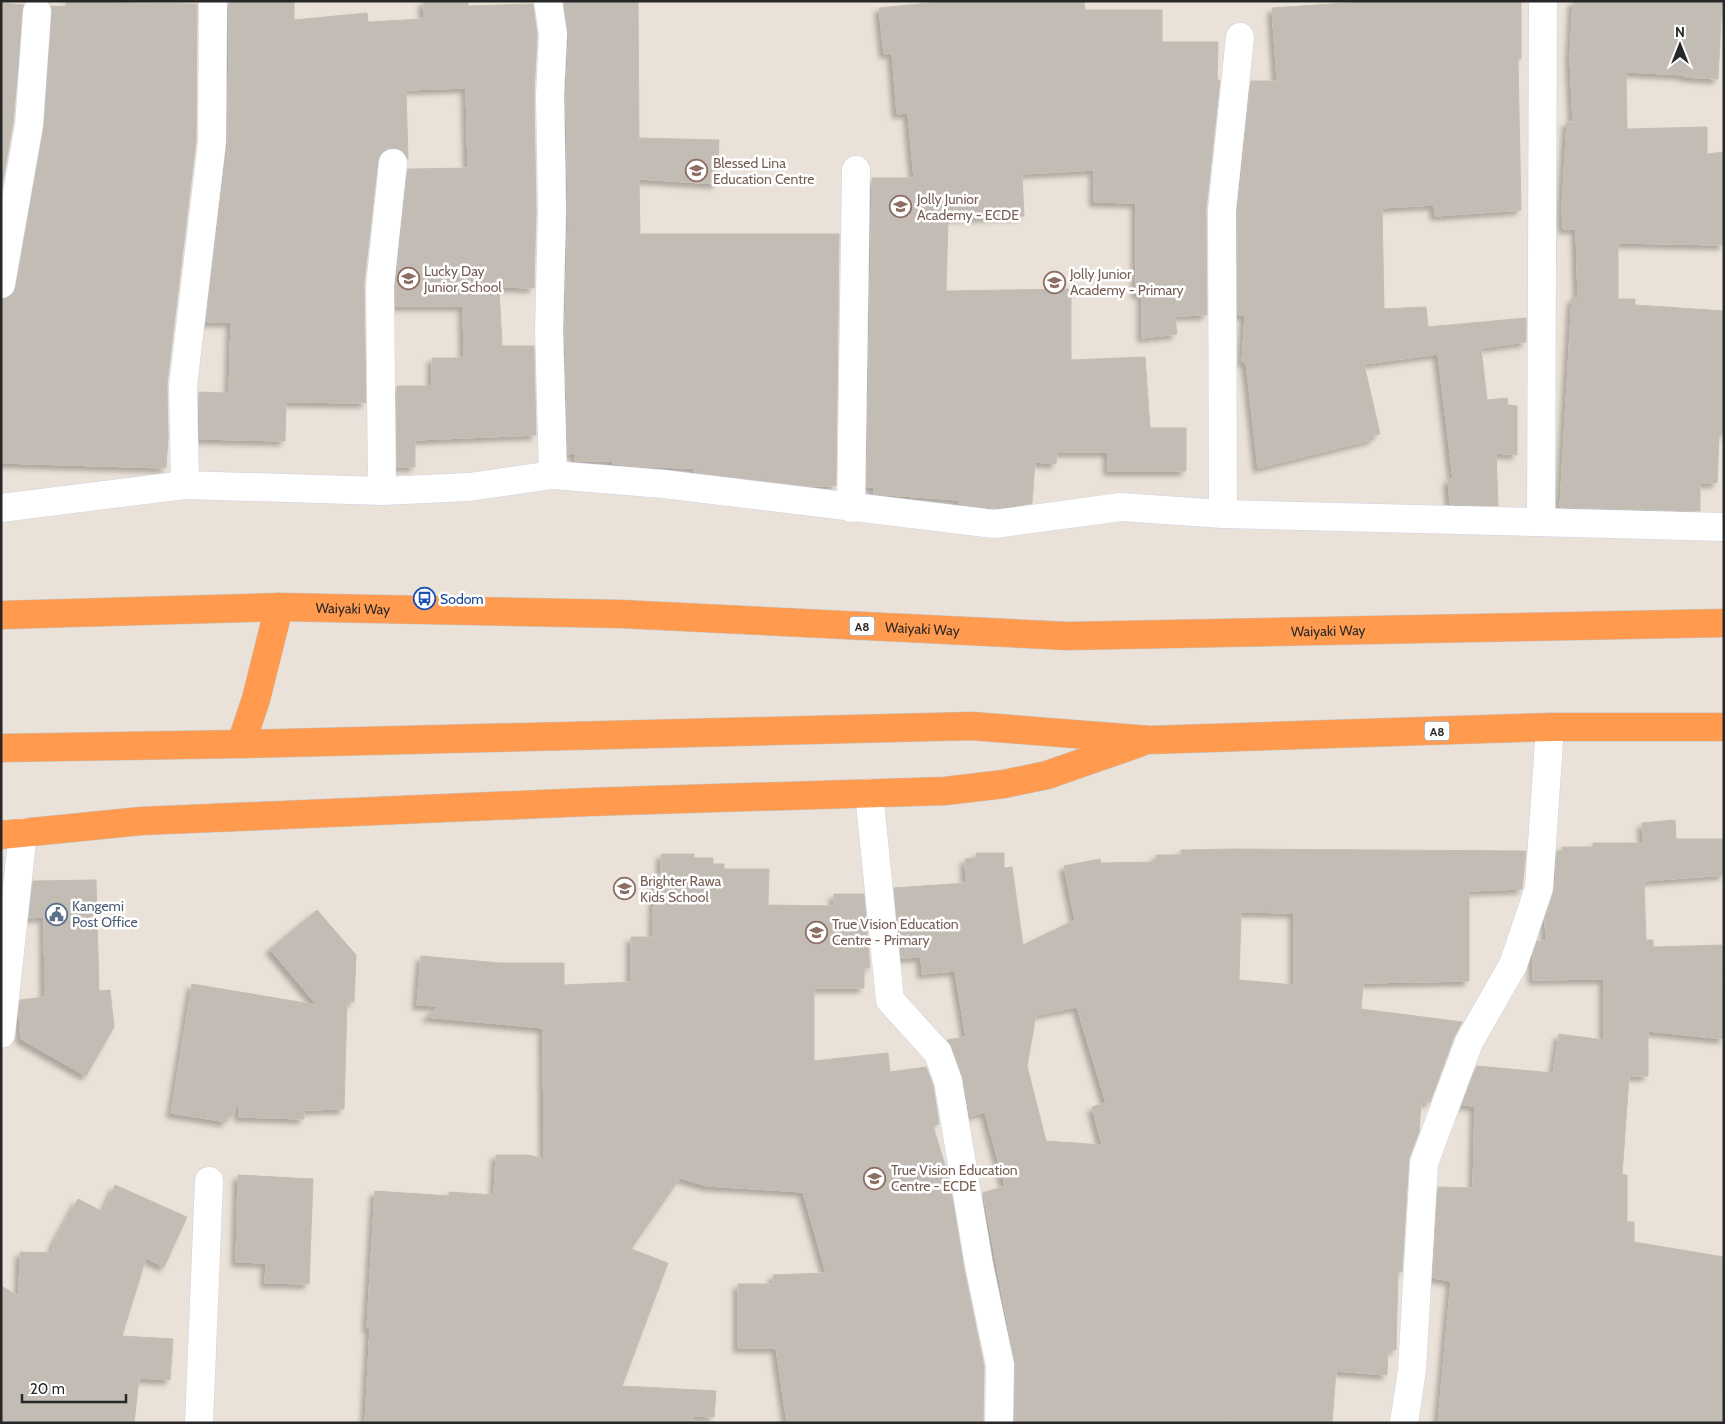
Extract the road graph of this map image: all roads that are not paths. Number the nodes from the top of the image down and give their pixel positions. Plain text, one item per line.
1 (214, 1) edge
2 (548, 1) edge
3 (1543, 1) edge
4 (38, 12) dead end
5 (1240, 37) dead end
6 (393, 163) dead end
7 (856, 170) dead end
8 (1, 284) edge
9 (553, 475) junction
10 (185, 485) junction
11 (382, 491) junction
12 (1, 508) edge
13 (851, 508) junction
14 (1223, 514) junction
15 (1541, 522) junction
16 (1724, 527) edge
17 (279, 607) junction
18 (1, 615) edge
19 (1724, 623) edge
20 (1550, 727) junction
21 (1724, 727) edge
22 (1150, 740) junction
23 (241, 744) junction
24 (1, 748) edge
25 (869, 794) junction
26 (12, 834) edge
27 (1, 1034) edge
28 (209, 1180) dead end
29 (199, 1423) edge
30 (999, 1423) edge
31 (1404, 1423) edge

1 - 10 street
2 - 9 street
3 - 15 street
4 - 8 street
5 - 14 street
6 - 11 street
7 - 13 street
9 - 11 street
9 - 13 street
10 - 11 street
10 - 12 street
13 - 14 street
14 - 15 street
15 - 16 street
17 - 18 highway, Waiyaki Way / A8
17 - 19 highway, Waiyaki Way / A8
17 - 23 highway
20 - 21 highway, A8
20 - 22 highway, A8
20 - 31 street
22 - 23 highway, A8
22 - 25 highway, A8
23 - 24 highway, A8
25 - 26 highway, A8
25 - 30 street
26 - 27 street
28 - 29 street

